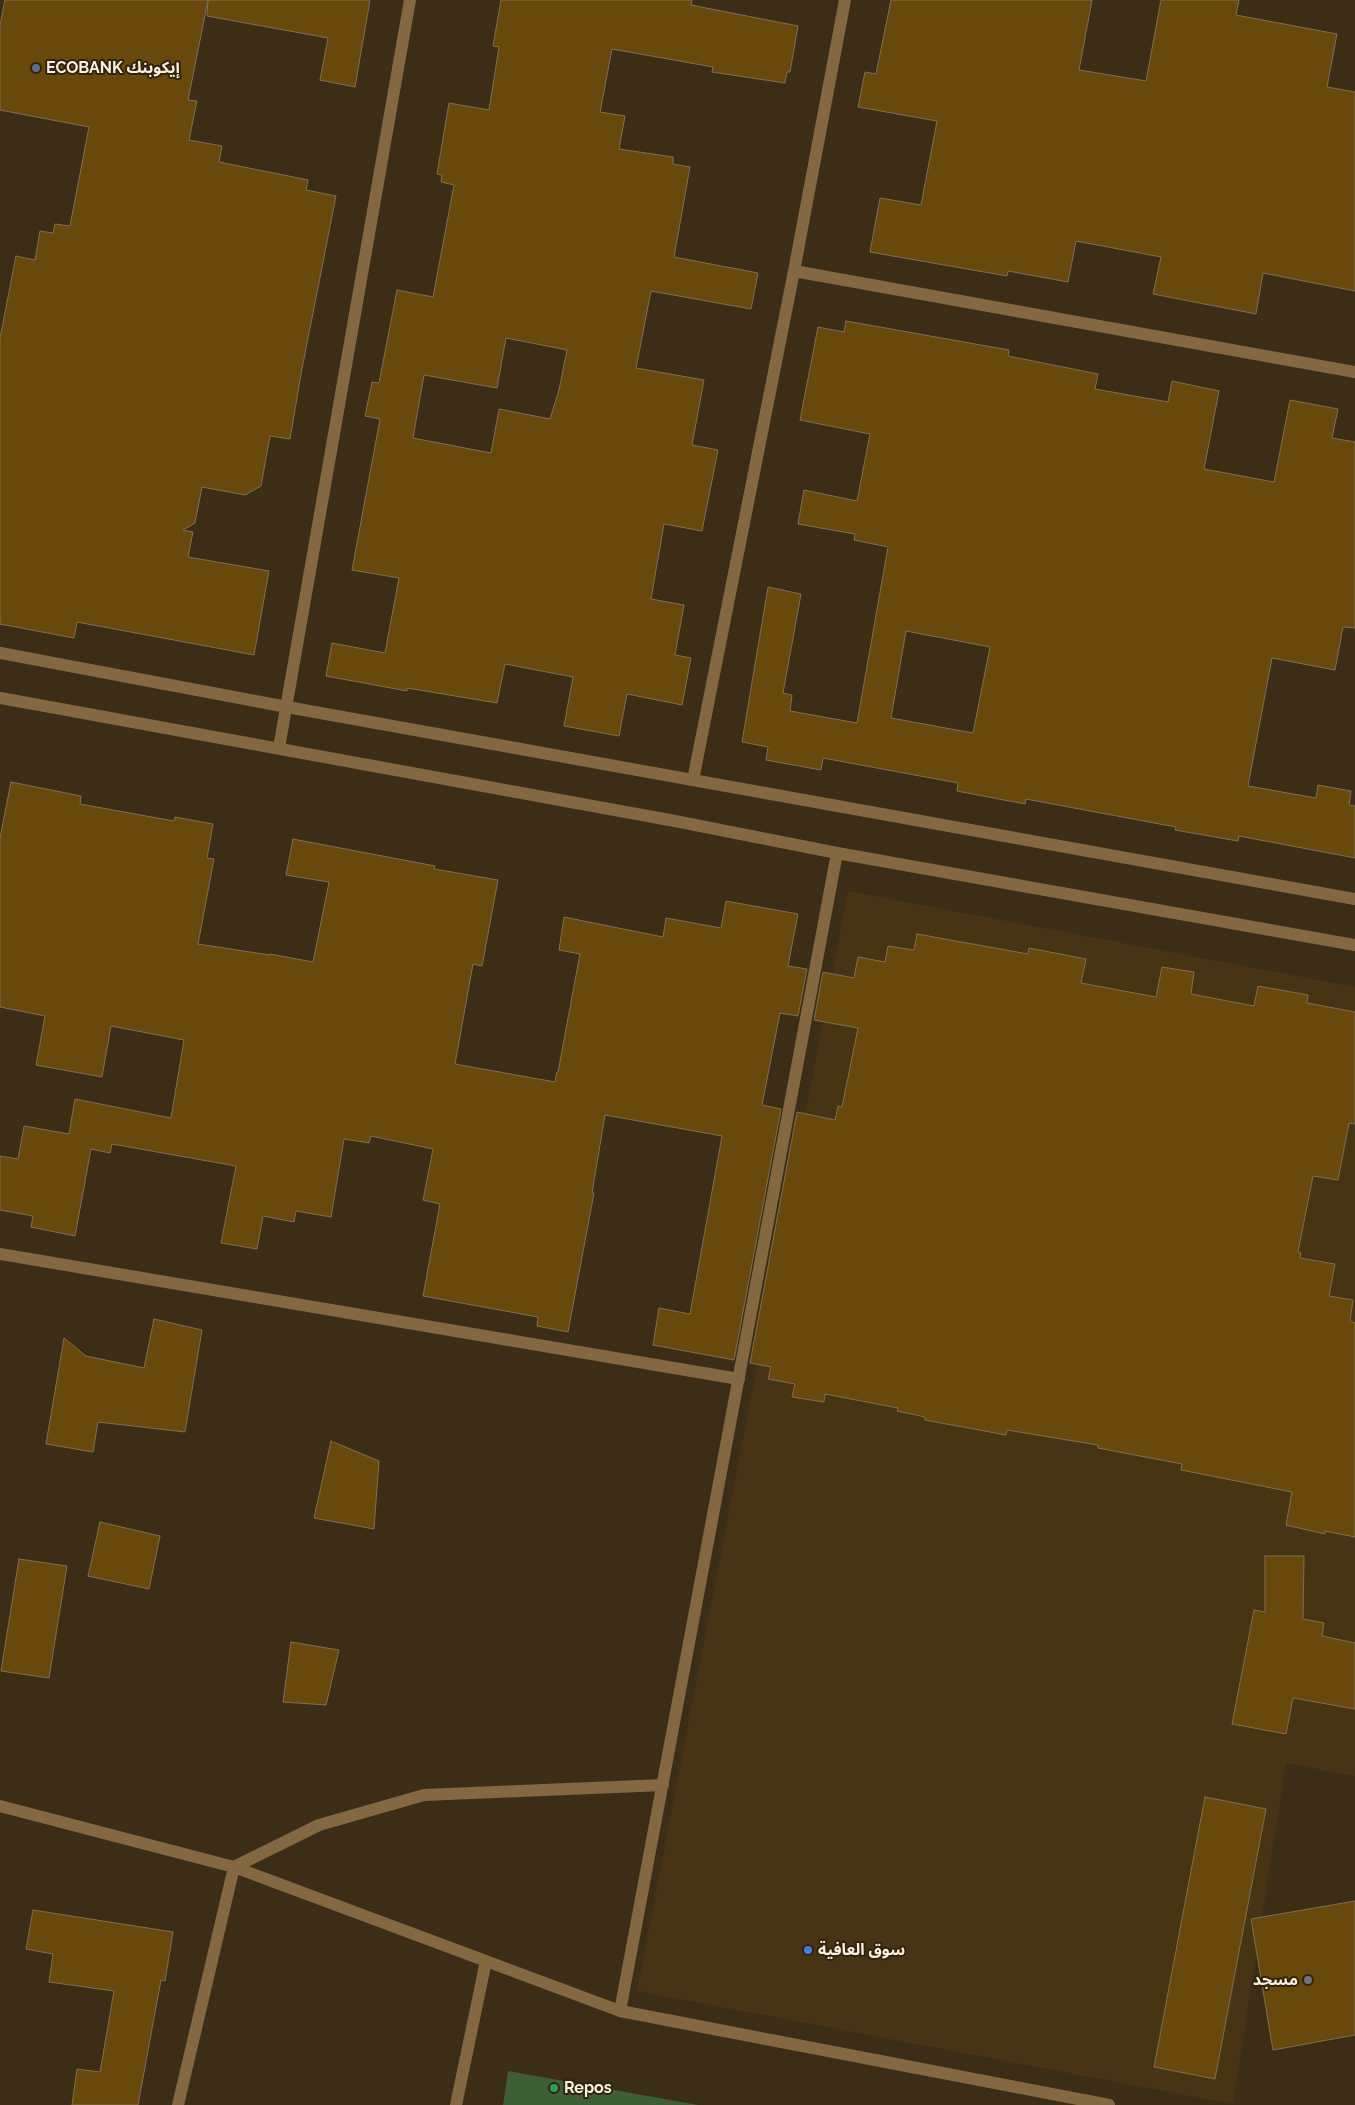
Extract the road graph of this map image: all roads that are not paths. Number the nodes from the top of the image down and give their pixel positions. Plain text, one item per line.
1 (410, 0) edge
2 (845, 0) edge
3 (794, 271) junction
4 (1355, 372) edge
5 (0, 653) edge
6 (0, 698) edge
7 (287, 707) junction
8 (279, 748) junction
9 (693, 780) junction
10 (837, 853) junction
11 (1355, 899) edge
12 (1355, 945) edge
13 (0, 1254) edge
14 (739, 1379) junction
15 (663, 1785) junction
16 (0, 1806) edge
17 (234, 1867) junction
18 (486, 1961) junction
19 (620, 2010) junction
20 (178, 2105) edge
21 (456, 2105) edge
22 (1109, 2105) edge

1 - 7 street
2 - 3 street
3 - 4 street
3 - 9 street
5 - 7 street
6 - 8 street
7 - 8 street
7 - 9 street
8 - 10 street
9 - 11 street
10 - 12 street
10 - 14 street
13 - 14 street
14 - 15 street
15 - 17 street
15 - 19 street
16 - 17 street
17 - 18 street
17 - 20 street
18 - 19 street
18 - 21 street
19 - 22 street

